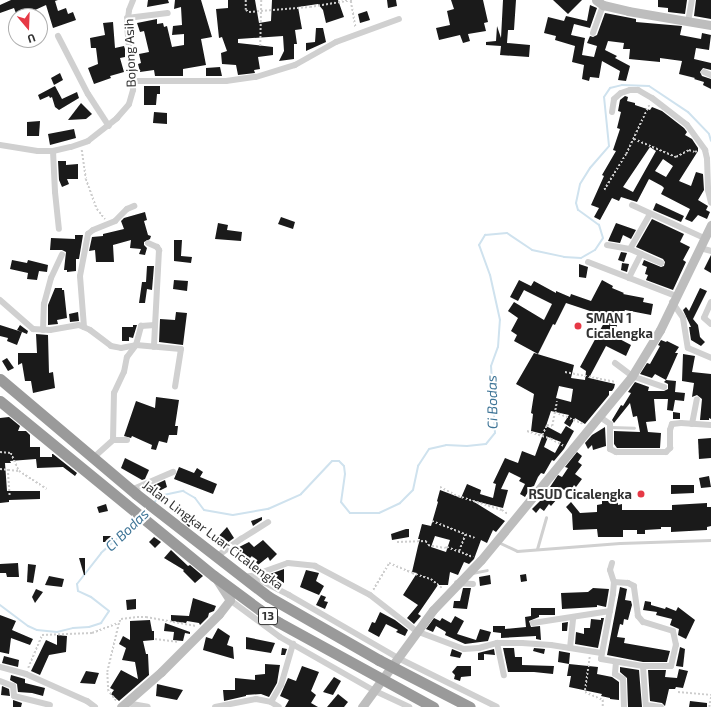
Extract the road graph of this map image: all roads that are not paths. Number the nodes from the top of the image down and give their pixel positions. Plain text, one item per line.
1 (133, 0) edge
2 (692, 0) edge
3 (600, 2) edge
4 (168, 13) dead end
5 (127, 18) junction
6 (399, 20) dead end
7 (688, 22) junction
8 (711, 25) edge
9 (593, 33) dead end
10 (58, 36) dead end
11 (704, 72) dead end
12 (711, 74) edge
13 (133, 81) junction
14 (612, 112) dead end
15 (109, 126) junction
16 (0, 145) edge
17 (53, 150) junction
18 (711, 203) edge
19 (632, 205) dead end
20 (134, 206) dead end
21 (650, 214) junction
22 (711, 225) edge
23 (59, 230) dead end
24 (704, 238) junction
25 (148, 243) dead end
26 (607, 245) dead end
27 (700, 248) junction
28 (630, 249) junction
29 (711, 251) edge
30 (62, 254) dead end
31 (641, 254) junction
32 (588, 262) dead end
33 (661, 263) dead end
34 (629, 278) junction
35 (674, 299) junction
36 (0, 300) edge
37 (711, 302) edge
38 (711, 324) edge
39 (155, 325) junction
40 (84, 327) junction
41 (43, 330) junction
42 (136, 346) junction
43 (154, 346) junction
44 (711, 358) edge
45 (615, 363) dead end
46 (632, 376) junction
47 (0, 379) edge
48 (175, 387) dead end
49 (664, 387) dead end
50 (697, 399) dead end
51 (0, 401) edge
52 (600, 417) junction
53 (692, 424) junction
54 (711, 425) edge
55 (611, 427) junction
56 (634, 428) dead end
57 (113, 440) junction
58 (127, 440) dead end
59 (93, 458) junction
60 (173, 472) dead end
61 (134, 492) junction
62 (546, 517) dead end
63 (268, 522) dead end
64 (711, 540) edge
65 (496, 541) junction
66 (538, 549) junction
67 (216, 557) junction
68 (612, 563) dead end
69 (487, 570) dead end
70 (468, 573) junction
71 (214, 576) junction
72 (248, 577) junction
73 (614, 582) junction
74 (457, 584) junction
75 (473, 584) dead end
76 (230, 600) junction
77 (610, 611) junction
78 (573, 618) junction
79 (533, 623) dead end
80 (416, 631) junction
81 (497, 643) junction
82 (293, 644) junction
83 (570, 648) junction
84 (601, 653) junction
85 (398, 658) junction
86 (616, 662) junction
87 (643, 666) junction
88 (0, 667) edge
89 (504, 675) dead end
90 (0, 681) edge
91 (373, 690) junction
92 (271, 702) junction
93 (50, 705) dead end
94 (123, 706) edge
95 (95, 707) edge
96 (148, 707) edge
97 (215, 707) edge
98 (279, 707) edge
99 (362, 707) edge
100 (409, 707) edge
101 (432, 707) edge
102 (470, 707) edge
103 (497, 707) edge
104 (624, 707) edge
105 (661, 707) edge

1 - 5 street, Bojong Asih
2 - 7 street
3 - 7 street
3 - 9 street
4 - 5 street
5 - 13 street, Bojong Asih
6 - 13 street
7 - 8 street
10 - 15 street
11 - 12 street
13 - 15 street, Bojong Asih
14 - 18 street
15 - 17 street, Bojong Asih
16 - 17 street, Bojong Asih
17 - 23 street
19 - 21 street
20 - 40 street
21 - 24 street
21 - 28 street
22 - 24 street
24 - 27 street
25 - 39 street
26 - 28 street
27 - 29 street
27 - 35 street
28 - 31 street
30 - 41 street
31 - 33 street
31 - 34 street
32 - 34 street
34 - 35 street
35 - 44 street
35 - 46 street
36 - 41 street
37 - 38 street
39 - 42 street
39 - 43 street
40 - 41 street
40 - 42 street
42 - 43 street
42 - 57 street
43 - 48 street
45 - 46 street
46 - 49 street
46 - 52 street
47 - 59 highway, Jalan Lingkar Luar Cicalengka / 13
50 - 53 street
51 - 71 highway, Jalan Lingkar Luar Cicalengka / 13
52 - 55 street
52 - 65 street
53 - 54 street
53 - 55 street
55 - 56 lane
57 - 58 street
57 - 59 street
59 - 61 highway, Jalan Lingkar Luar Cicalengka / 13
60 - 61 street
61 - 67 highway, Jalan Lingkar Luar Cicalengka / 13
62 - 66 lane
63 - 67 street
64 - 66 lane
65 - 66 lane
65 - 70 street
67 - 72 highway, Jalan Lingkar Luar Cicalengka / 13
68 - 73 street
69 - 70 lane
70 - 74 street
71 - 76 street
71 - 101 highway, Jalan Lingkar Luar Cicalengka / 13
72 - 80 street
72 - 85 street
72 - 102 highway, Jalan Lingkar Luar Cicalengka / 13
73 - 77 street
73 - 87 street
74 - 75 street
74 - 80 street
76 - 82 street
76 - 94 street
77 - 78 street
77 - 84 street
78 - 79 street
78 - 83 street
80 - 81 street
80 - 85 street
81 - 83 street
81 - 89 street
82 - 91 street
82 - 92 street
83 - 84 street
84 - 86 street
85 - 91 street
85 - 103 street
86 - 87 street
86 - 104 street
87 - 105 street
88 - 95 street
90 - 93 street
91 - 99 street
91 - 100 street
92 - 97 street
92 - 98 street
94 - 96 street

